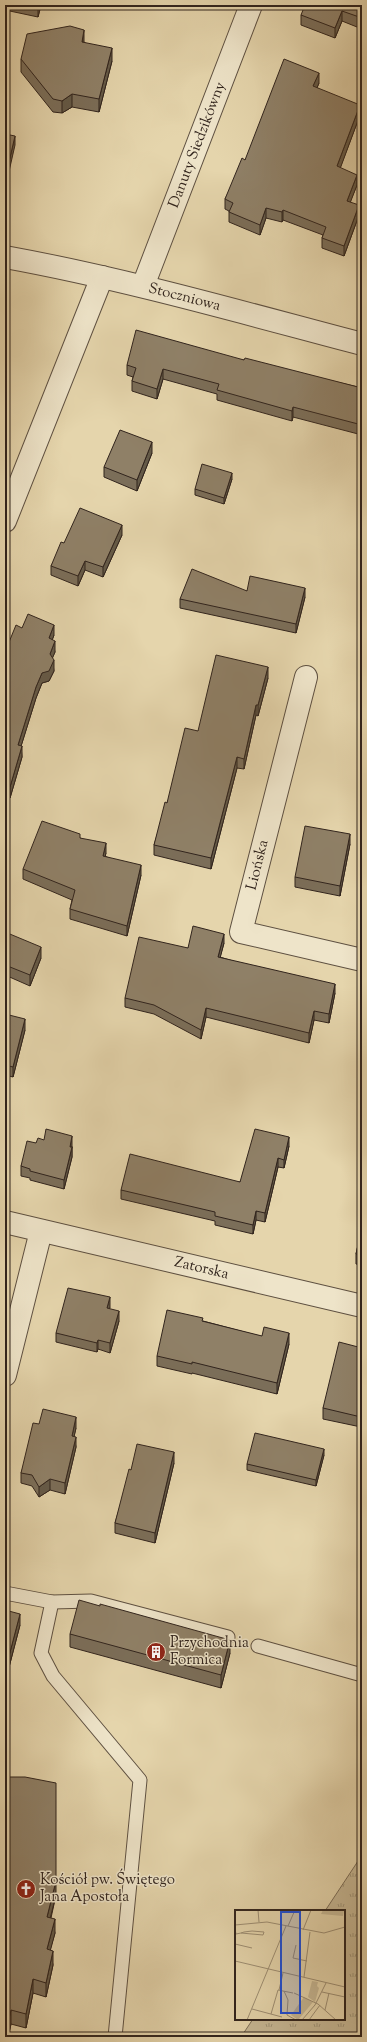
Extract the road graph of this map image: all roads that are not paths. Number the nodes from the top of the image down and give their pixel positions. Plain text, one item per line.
1 (251, 5) edge
2 (5, 257) edge
3 (102, 277) junction
4 (143, 286) junction
5 (362, 344) edge
6 (5, 521) edge
7 (306, 677) dead end
8 (362, 960) edge
9 (5, 1222) edge
10 (41, 1231) junction
11 (362, 1306) edge
12 (5, 1374) edge
13 (5, 1593) edge
14 (52, 1602) junction
15 (228, 1637) dead end
16 (258, 1646) dead end
17 (362, 1675) edge
18 (114, 2037) edge

1 - 4 street, Danuty Siedzikówny
2 - 3 street, Stoczniowa
3 - 4 street, Stoczniowa
3 - 6 street
4 - 5 street, Stoczniowa
7 - 8 street, Liońska
9 - 10 street, Zatorska
10 - 11 street, Zatorska
10 - 12 street
13 - 14 lane
14 - 15 lane
14 - 18 lane
16 - 17 lane

